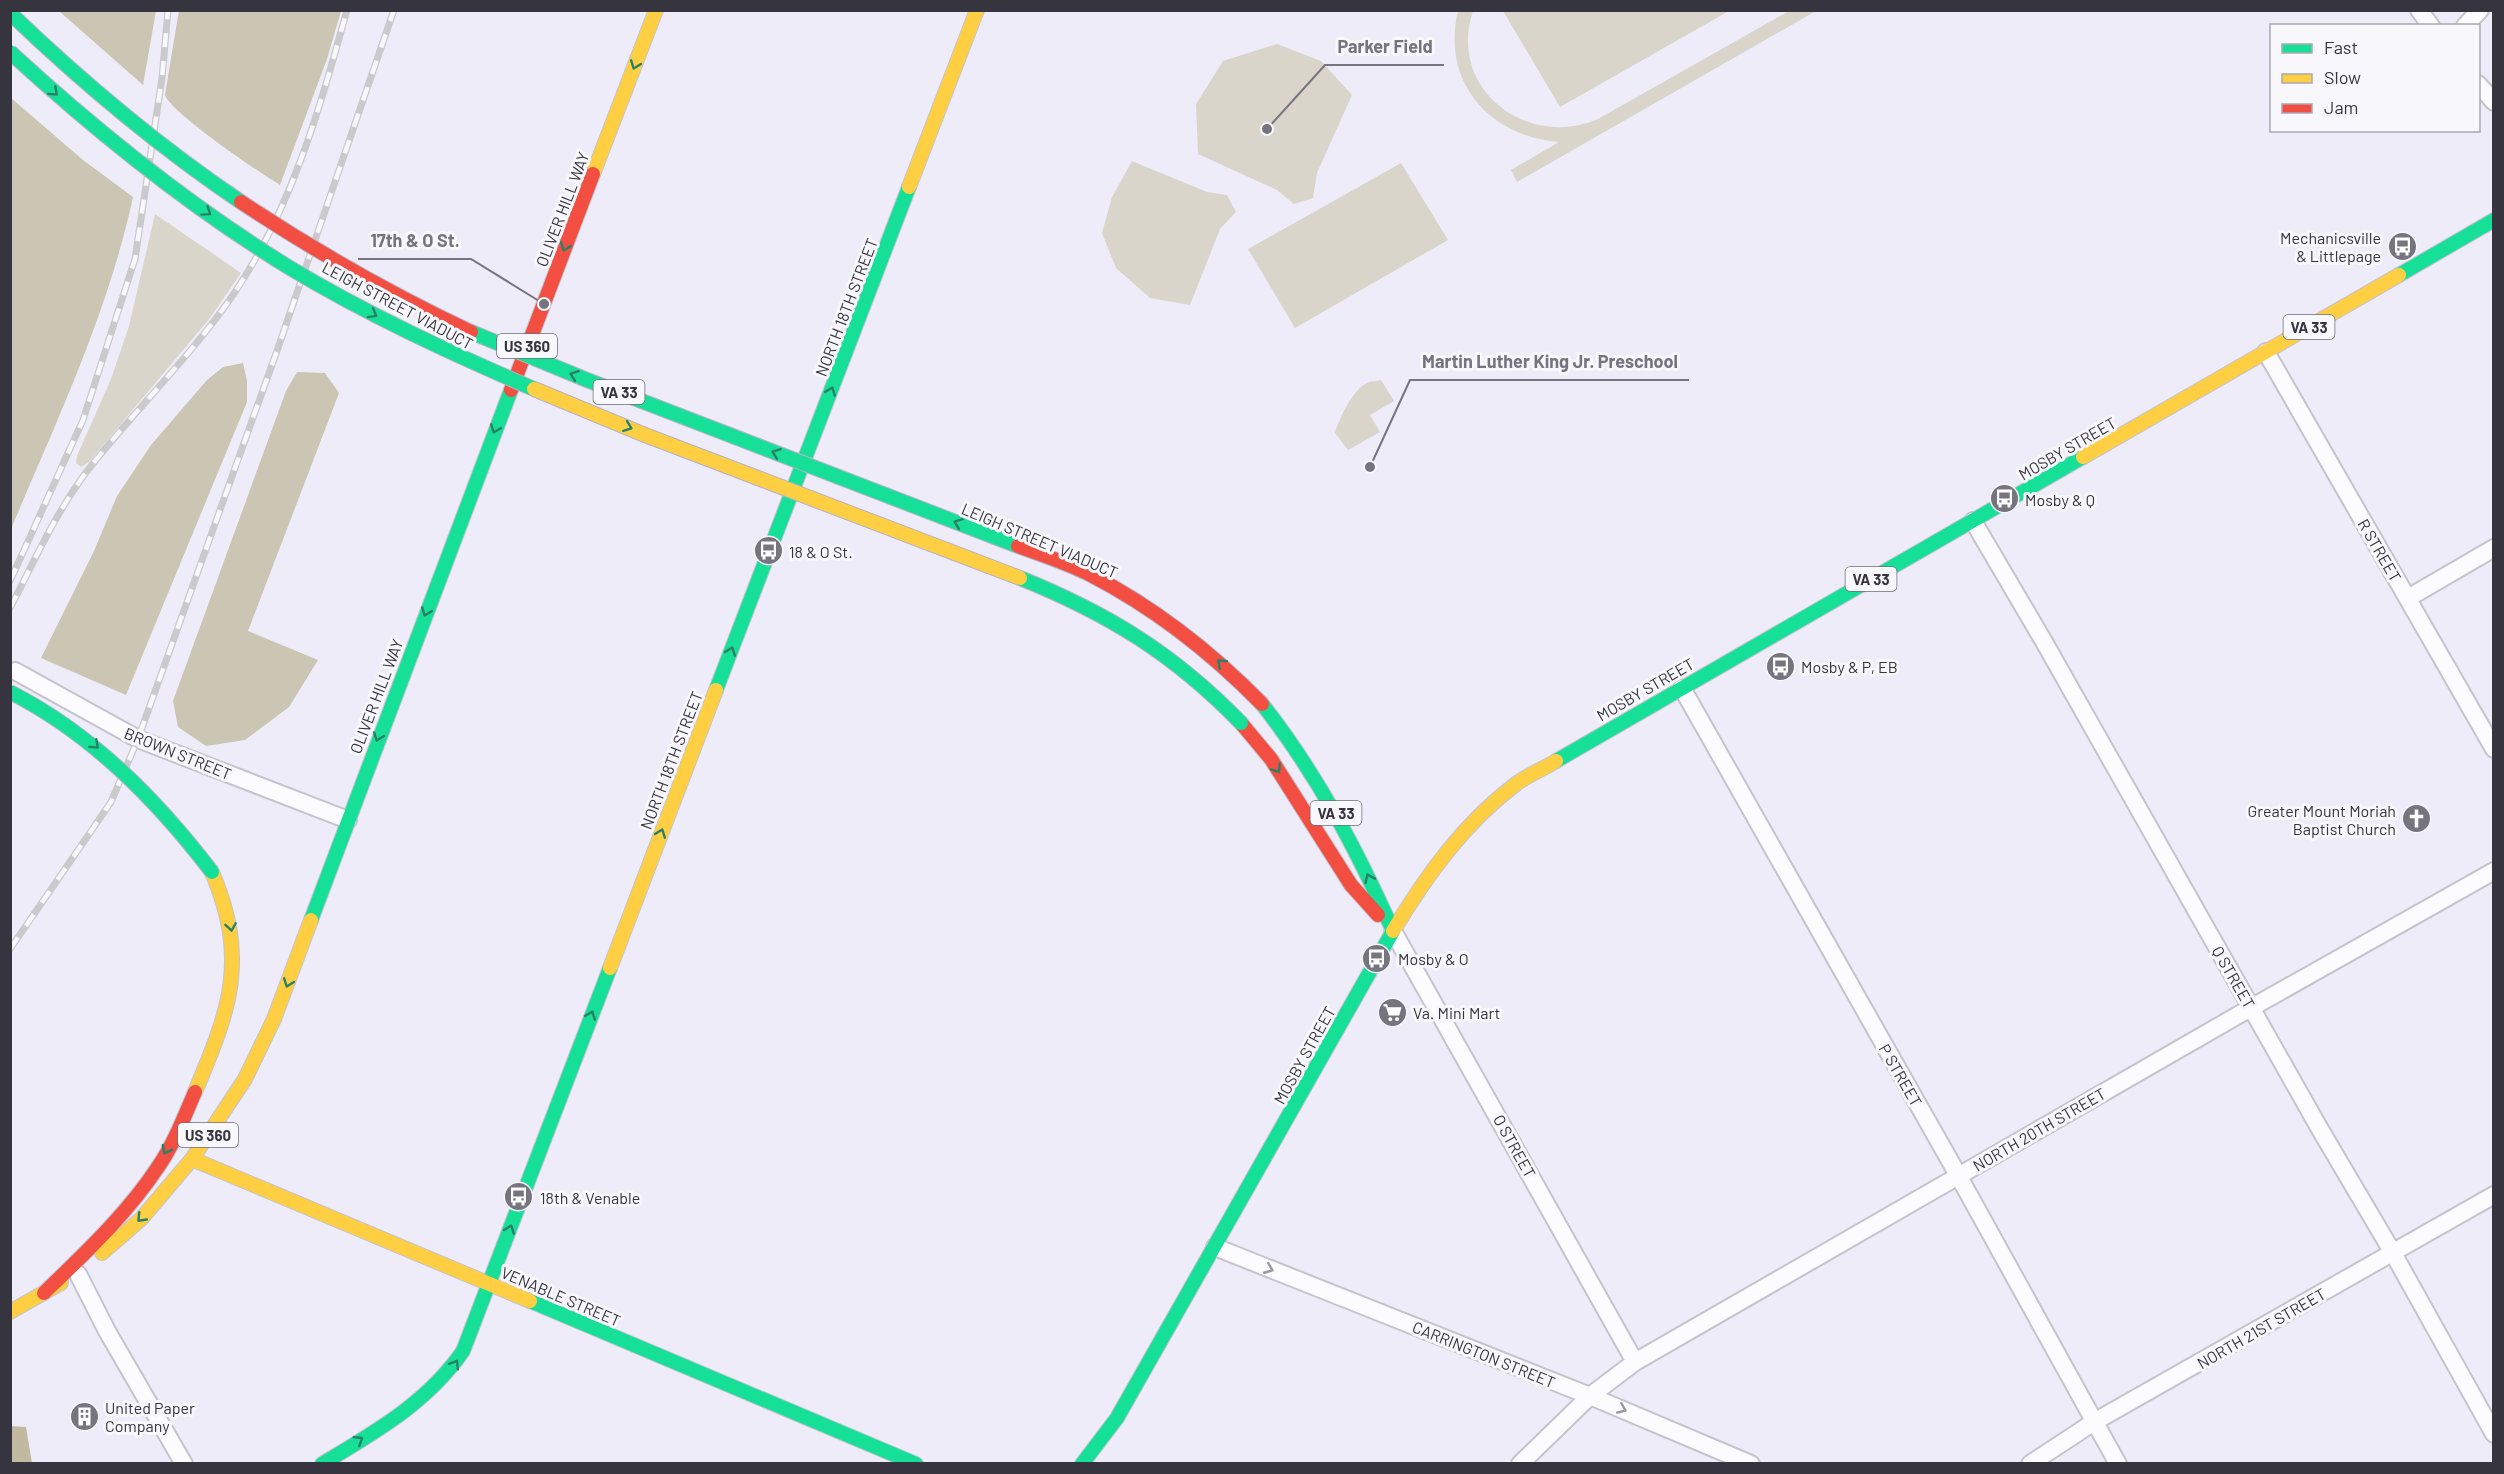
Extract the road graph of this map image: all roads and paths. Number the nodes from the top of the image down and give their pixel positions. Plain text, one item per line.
1 (656, 10) edge
2 (977, 10) edge
3 (2419, 10) edge
4 (2480, 10) edge
5 (10, 14) edge
6 (2430, 24) edge
7 (2468, 24) edge
8 (10, 52) edge
9 (2480, 86) edge
10 (2493, 102) edge
11 (2493, 220) edge
12 (2266, 352) junction
13 (1973, 521) junction
14 (2493, 548) edge
15 (2408, 598) junction
16 (15, 671) dead end
17 (1682, 688) junction
18 (10, 692) edge
19 (2493, 749) edge
20 (348, 820) junction
21 (2493, 871) edge
22 (1393, 931) junction
23 (2251, 1007) junction
24 (192, 1160) junction
25 (1958, 1175) junction
26 (2493, 1195) edge
27 (1215, 1247) junction
28 (2393, 1252) junction
29 (78, 1274) junction
30 (490, 1284) junction
31 (44, 1293) junction
32 (10, 1312) edge
33 (1635, 1362) junction
34 (1590, 1396) junction
35 (2094, 1422) junction
36 (2493, 1434) edge
37 (2048, 1457) edge
38 (1747, 1463) edge
39 (184, 1464) edge
40 (322, 1464) edge
41 (916, 1464) edge
42 (1082, 1464) edge
43 (1520, 1464) edge
44 (2030, 1464) edge
45 (2118, 1464) edge

1 -> 20 main road, OLIVER HILL WAY / US 360
30 -> 2 main road, NORTH 18TH STREET
3 - 6 street
4 - 7 street
22 -> 5 main road, LEIGH STREET VIADUCT / VA 33, bridge
8 -> 22 main road, LEIGH STREET VIADUCT / VA 33, bridge
9 - 10 street
11 - 12 main road, MOSBY STREET / VA 33
12 - 13 main road, MOSBY STREET / VA 33
12 - 15 street, R STREET
13 - 17 main road, MOSBY STREET / VA 33
13 - 23 street, Q STREET
14 - 15 street
15 - 19 street, R STREET
16 - 20 street, BROWN STREET
17 - 22 main road, MOSBY STREET / VA 33
17 - 25 street, P STREET
18 -> 31 main road, bridge
20 -> 24 main road, OLIVER HILL WAY / US 360
21 - 23 street, NORTH 20TH STREET
22 - 27 main road, MOSBY STREET
22 - 33 street, O STREET
23 - 25 street, NORTH 20TH STREET
23 - 28 street, Q STREET
24 -> 29 main road, OLIVER HILL WAY / US 360
24 - 30 main road, VENABLE STREET
25 - 33 street, NORTH 20TH STREET
25 - 35 street, P STREET
26 - 28 street, NORTH 21ST STREET
27 -> 34 street, CARRINGTON STREET
27 - 42 main road, MOSBY STREET
28 - 35 street, NORTH 21ST STREET
28 - 36 street, Q STREET
29 - 31 main road, OLIVER HILL WAY / US 360
29 - 39 street
40 -> 30 main road, NORTH 18TH STREET
30 - 41 main road, VENABLE STREET
31 - 32 main road, OLIVER HILL WAY / US 360
33 - 34 street, NORTH 20TH STREET
34 -> 38 street, CARRINGTON STREET
34 - 43 street
35 - 37 street, NORTH 21ST STREET
35 - 45 street, P STREET
37 - 44 street, NORTH 21ST STREET

